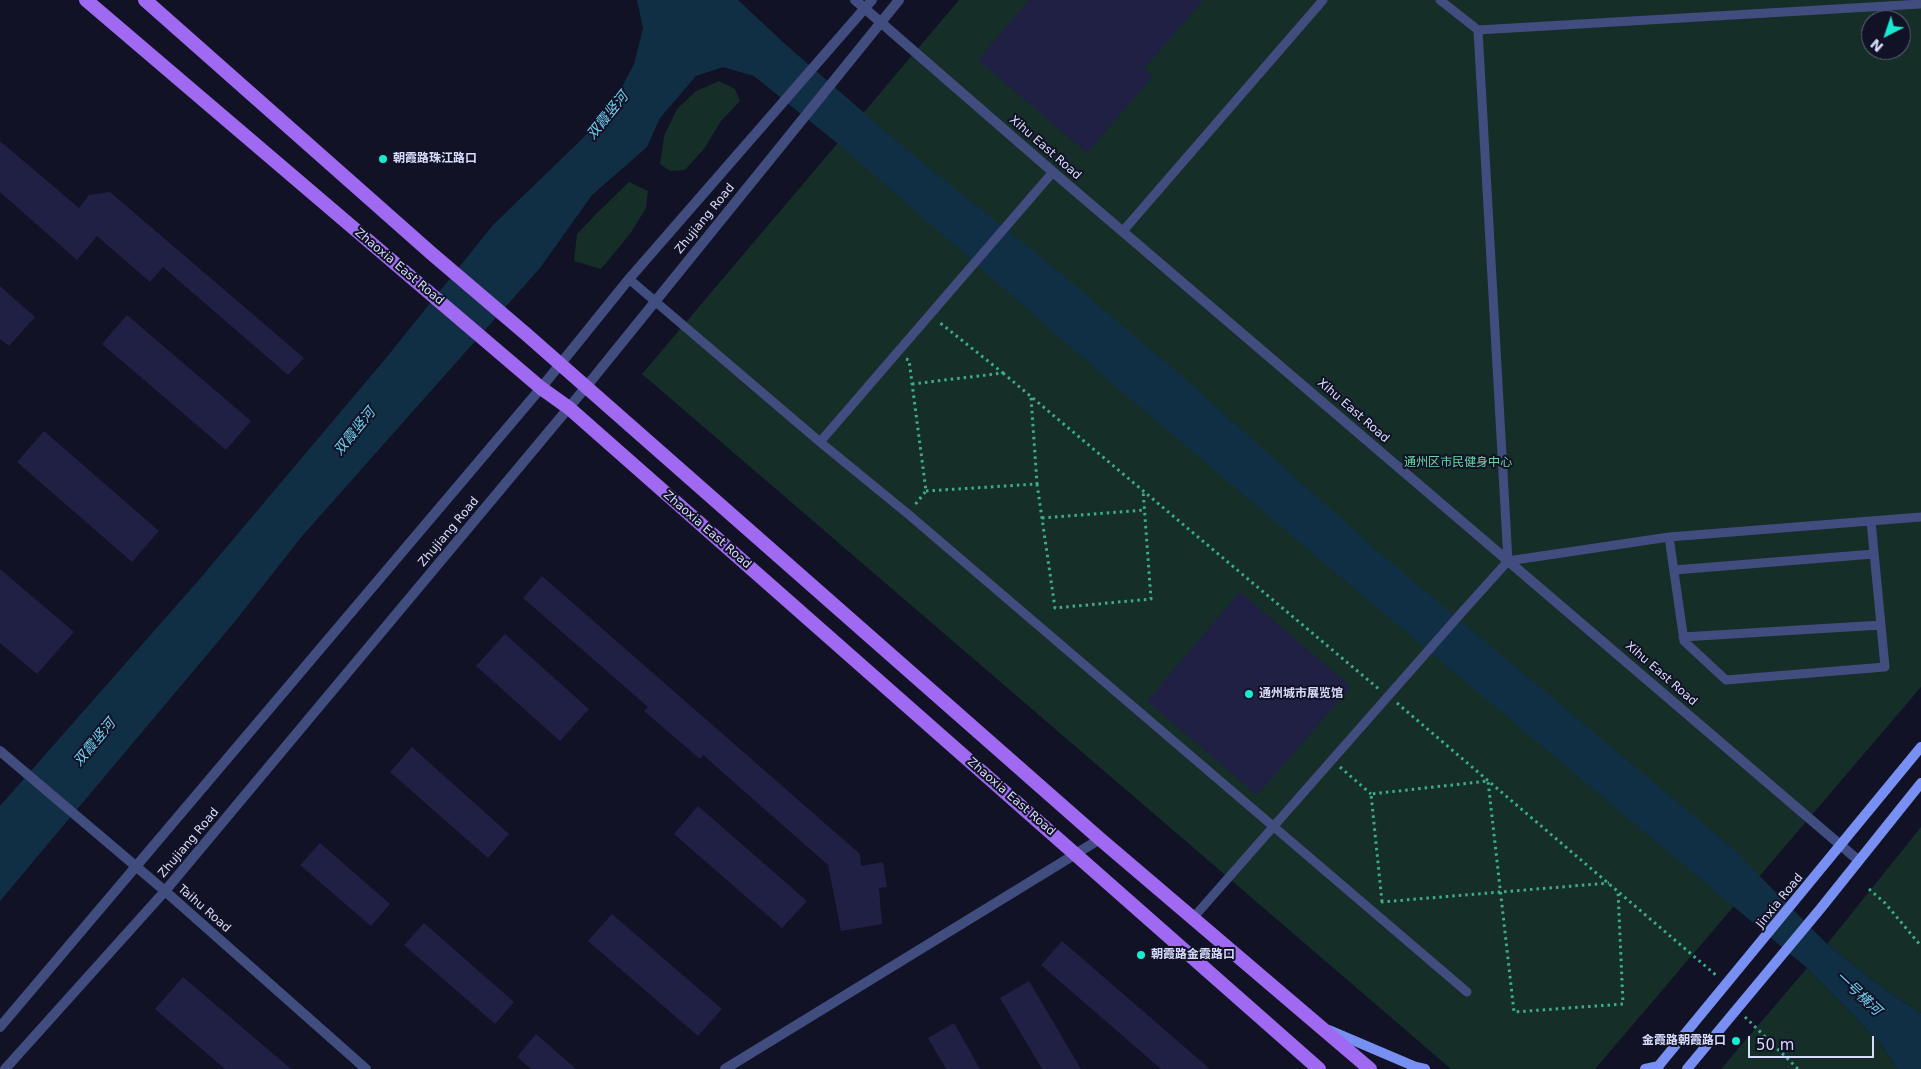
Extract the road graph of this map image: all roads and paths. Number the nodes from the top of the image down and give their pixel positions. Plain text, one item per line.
1 (86, 0) edge
2 (145, 0) edge
3 (855, 0) edge
4 (872, 0) edge
5 (899, 0) edge
6 (1322, 0) edge
7 (1440, 0) edge
8 (1921, 4) edge
9 (865, 8) junction
10 (880, 22) junction
11 (1478, 30) junction
12 (1053, 172) junction
13 (1123, 231) junction
14 (629, 279) junction
15 (930, 315) junction
16 (896, 353) junction
17 (560, 364) junction
18 (1004, 374) junction
19 (912, 384) junction
20 (586, 387) junction
21 (541, 388) junction
22 (1031, 397) junction
23 (568, 408) junction
24 (820, 442) junction
25 (1036, 484) junction
26 (1143, 490) junction
27 (926, 491) junction
28 (1144, 510) junction
29 (908, 514) junction
30 (1921, 517) edge
31 (1042, 518) junction
32 (1871, 521) junction
33 (1669, 537) junction
34 (1874, 554) junction
35 (1508, 561) junction
36 (1674, 570) junction
37 (1881, 625) junction
38 (1684, 637) junction
39 (1388, 696) junction
40 (1921, 747) edge
41 (0, 751) edge
42 (1332, 760) junction
43 (1488, 781) junction
44 (1921, 783) edge
45 (1372, 794) junction
46 (1274, 827) junction
47 (1100, 839) junction
48 (1842, 844) junction
49 (1076, 854) junction
50 (1858, 860) junction
51 (136, 866) junction
52 (1610, 883) junction
53 (1869, 889) dead end
54 (1618, 890) junction
55 (165, 891) junction
56 (1501, 892) junction
57 (1382, 902) junction
58 (1364, 904) junction
59 (1193, 918) junction
60 (1921, 946) edge
61 (1726, 984) junction
62 (1467, 992) dead end
63 (0, 1027) edge
64 (1321, 1027) junction
65 (1757, 1027) dead end
66 (1658, 1068) edge
67 (1688, 1068) edge
68 (5, 1069) edge
69 (366, 1069) edge
70 (725, 1069) edge
71 (1319, 1069) edge
72 (1370, 1069) edge
73 (1425, 1069) edge
74 (1645, 1069) edge
75 (1798, 1069) edge

1 - 21 main road, Zhaoxia East Road
2 - 17 main road
3 - 9 street, Xihu East Road
4 - 9 street, Zhujiang Road
5 - 10 street, Zhujiang Road
6 - 13 lane
7 - 11 lane
8 - 11 lane
9 - 10 street, Xihu East Road
9 - 14 street, Zhujiang Road
10 - 12 street, Xihu East Road
10 - 20 street, Zhujiang Road
11 - 35 lane
12 - 13 street, Xihu East Road
12 - 15 lane
13 - 35 street, Xihu East Road
14 - 17 street, Zhujiang Road
14 - 24 lane
15 - 16 lane
15 - 18 path
16 - 19 path
16 - 24 lane
17 - 20 main road
17 - 21 street, Zhujiang Road
18 - 19 path
18 - 22 path
19 - 27 path
20 - 23 street, Zhujiang Road
20 - 47 main road
21 - 23 main road, Zhaoxia East Road
21 - 51 street, Zhujiang Road
22 - 25 path
22 - 26 path
23 - 49 main road, Zhaoxia East Road
23 - 55 street, Zhujiang Road
24 - 29 lane
25 - 27 path
25 - 31 path
26 - 28 path
26 - 39 path
27 - 29 path
28 - 31 path
28 - 31 path
29 - 46 lane
30 - 32 lane
32 - 33 lane
32 - 34 lane
33 - 35 lane
33 - 36 lane
34 - 36 lane
34 - 37 lane
35 - 39 lane
35 - 48 street, Xihu East Road
36 - 38 lane
37 - 38 lane
37 - 38 lane
39 - 42 lane
39 - 43 path
40 - 48 main road, Jinxia Road
41 - 51 street, Taihu Road
42 - 45 path
42 - 46 lane
43 - 45 path
43 - 52 path
43 - 56 path
44 - 50 main road
45 - 57 path
46 - 58 lane
46 - 59 lane
47 - 49 street
47 - 59 main road
48 - 50 street, Xihu East Road
48 - 61 main road, Jinxia Road
49 - 70 street
49 - 71 main road, Zhaoxia East Road
50 - 67 main road
51 - 55 street, Taihu Road
51 - 63 street, Zhujiang Road
52 - 54 path
52 - 56 path
53 - 60 path
54 - 56 path
54 - 61 path
55 - 68 street, Zhujiang Road
55 - 69 street, Taihu Road
56 - 57 path
57 - 58 path
58 - 62 lane
59 - 64 main road
61 - 66 main road, Jinxia Road
64 - 72 main road
64 - 73 main road
65 - 75 path
66 - 74 main road

